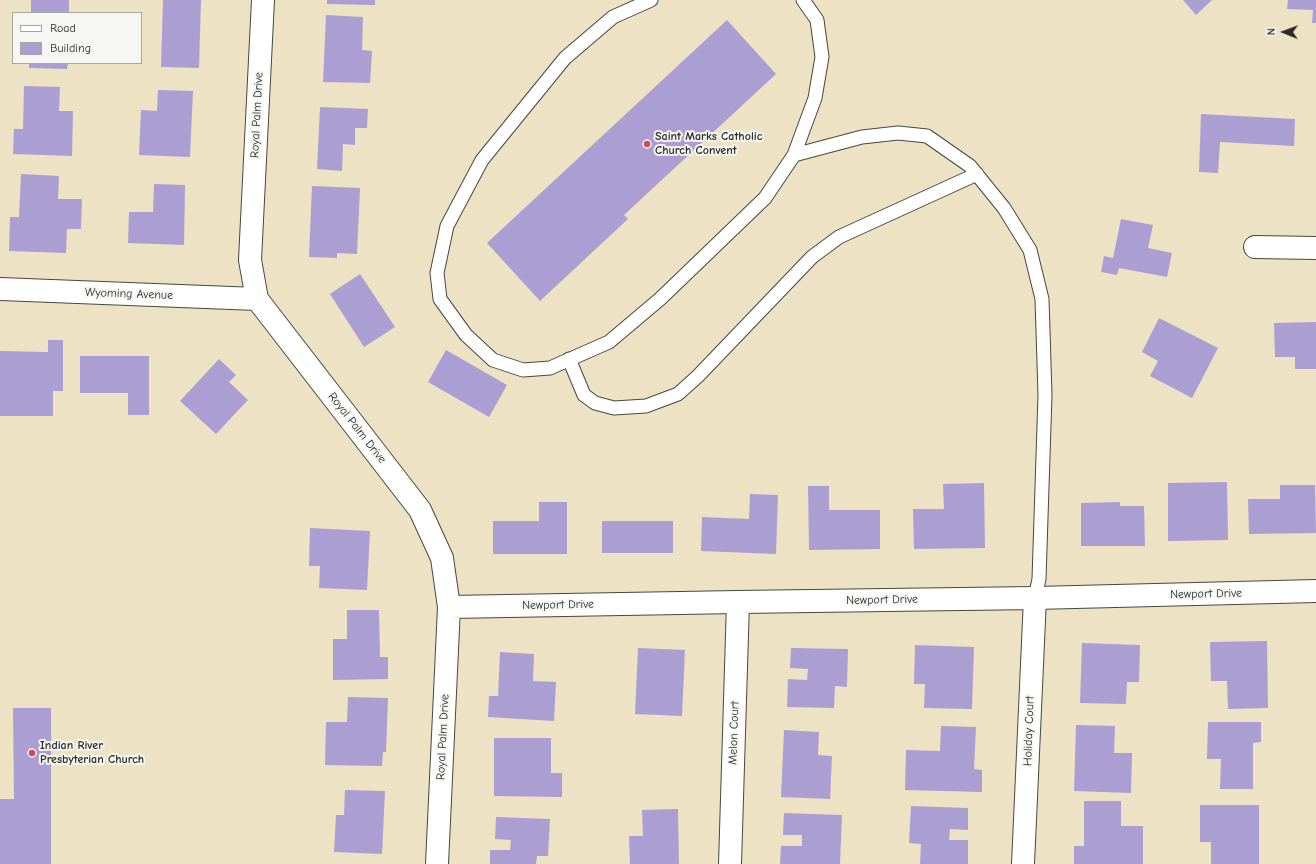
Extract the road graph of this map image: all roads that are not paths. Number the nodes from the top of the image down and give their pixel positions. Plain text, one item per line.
1 (263, 0) edge
2 (651, 0) edge
3 (807, 1) edge
4 (794, 155) junction
5 (977, 174) junction
6 (1256, 247) dead end
7 (1316, 248) edge
8 (0, 289) edge
9 (257, 299) junction
10 (569, 359) junction
11 (1316, 591) edge
12 (1035, 598) junction
13 (738, 602) junction
14 (449, 607) junction
15 (437, 864) edge
16 (730, 864) edge
17 (1023, 864) edge

1 - 9 street, Royal Palm Drive
2 - 10 lane
3 - 4 lane
4 - 5 lane
4 - 10 lane
5 - 10 lane
5 - 12 lane
6 - 7 street
8 - 9 street, Wyoming Avenue
9 - 14 street, Royal Palm Drive
11 - 12 street, Newport Drive
12 - 13 street, Newport Drive
12 - 17 street, Holiday Court
13 - 14 street, Newport Drive
13 - 16 street, Melon Court
14 - 15 street, Royal Palm Drive

